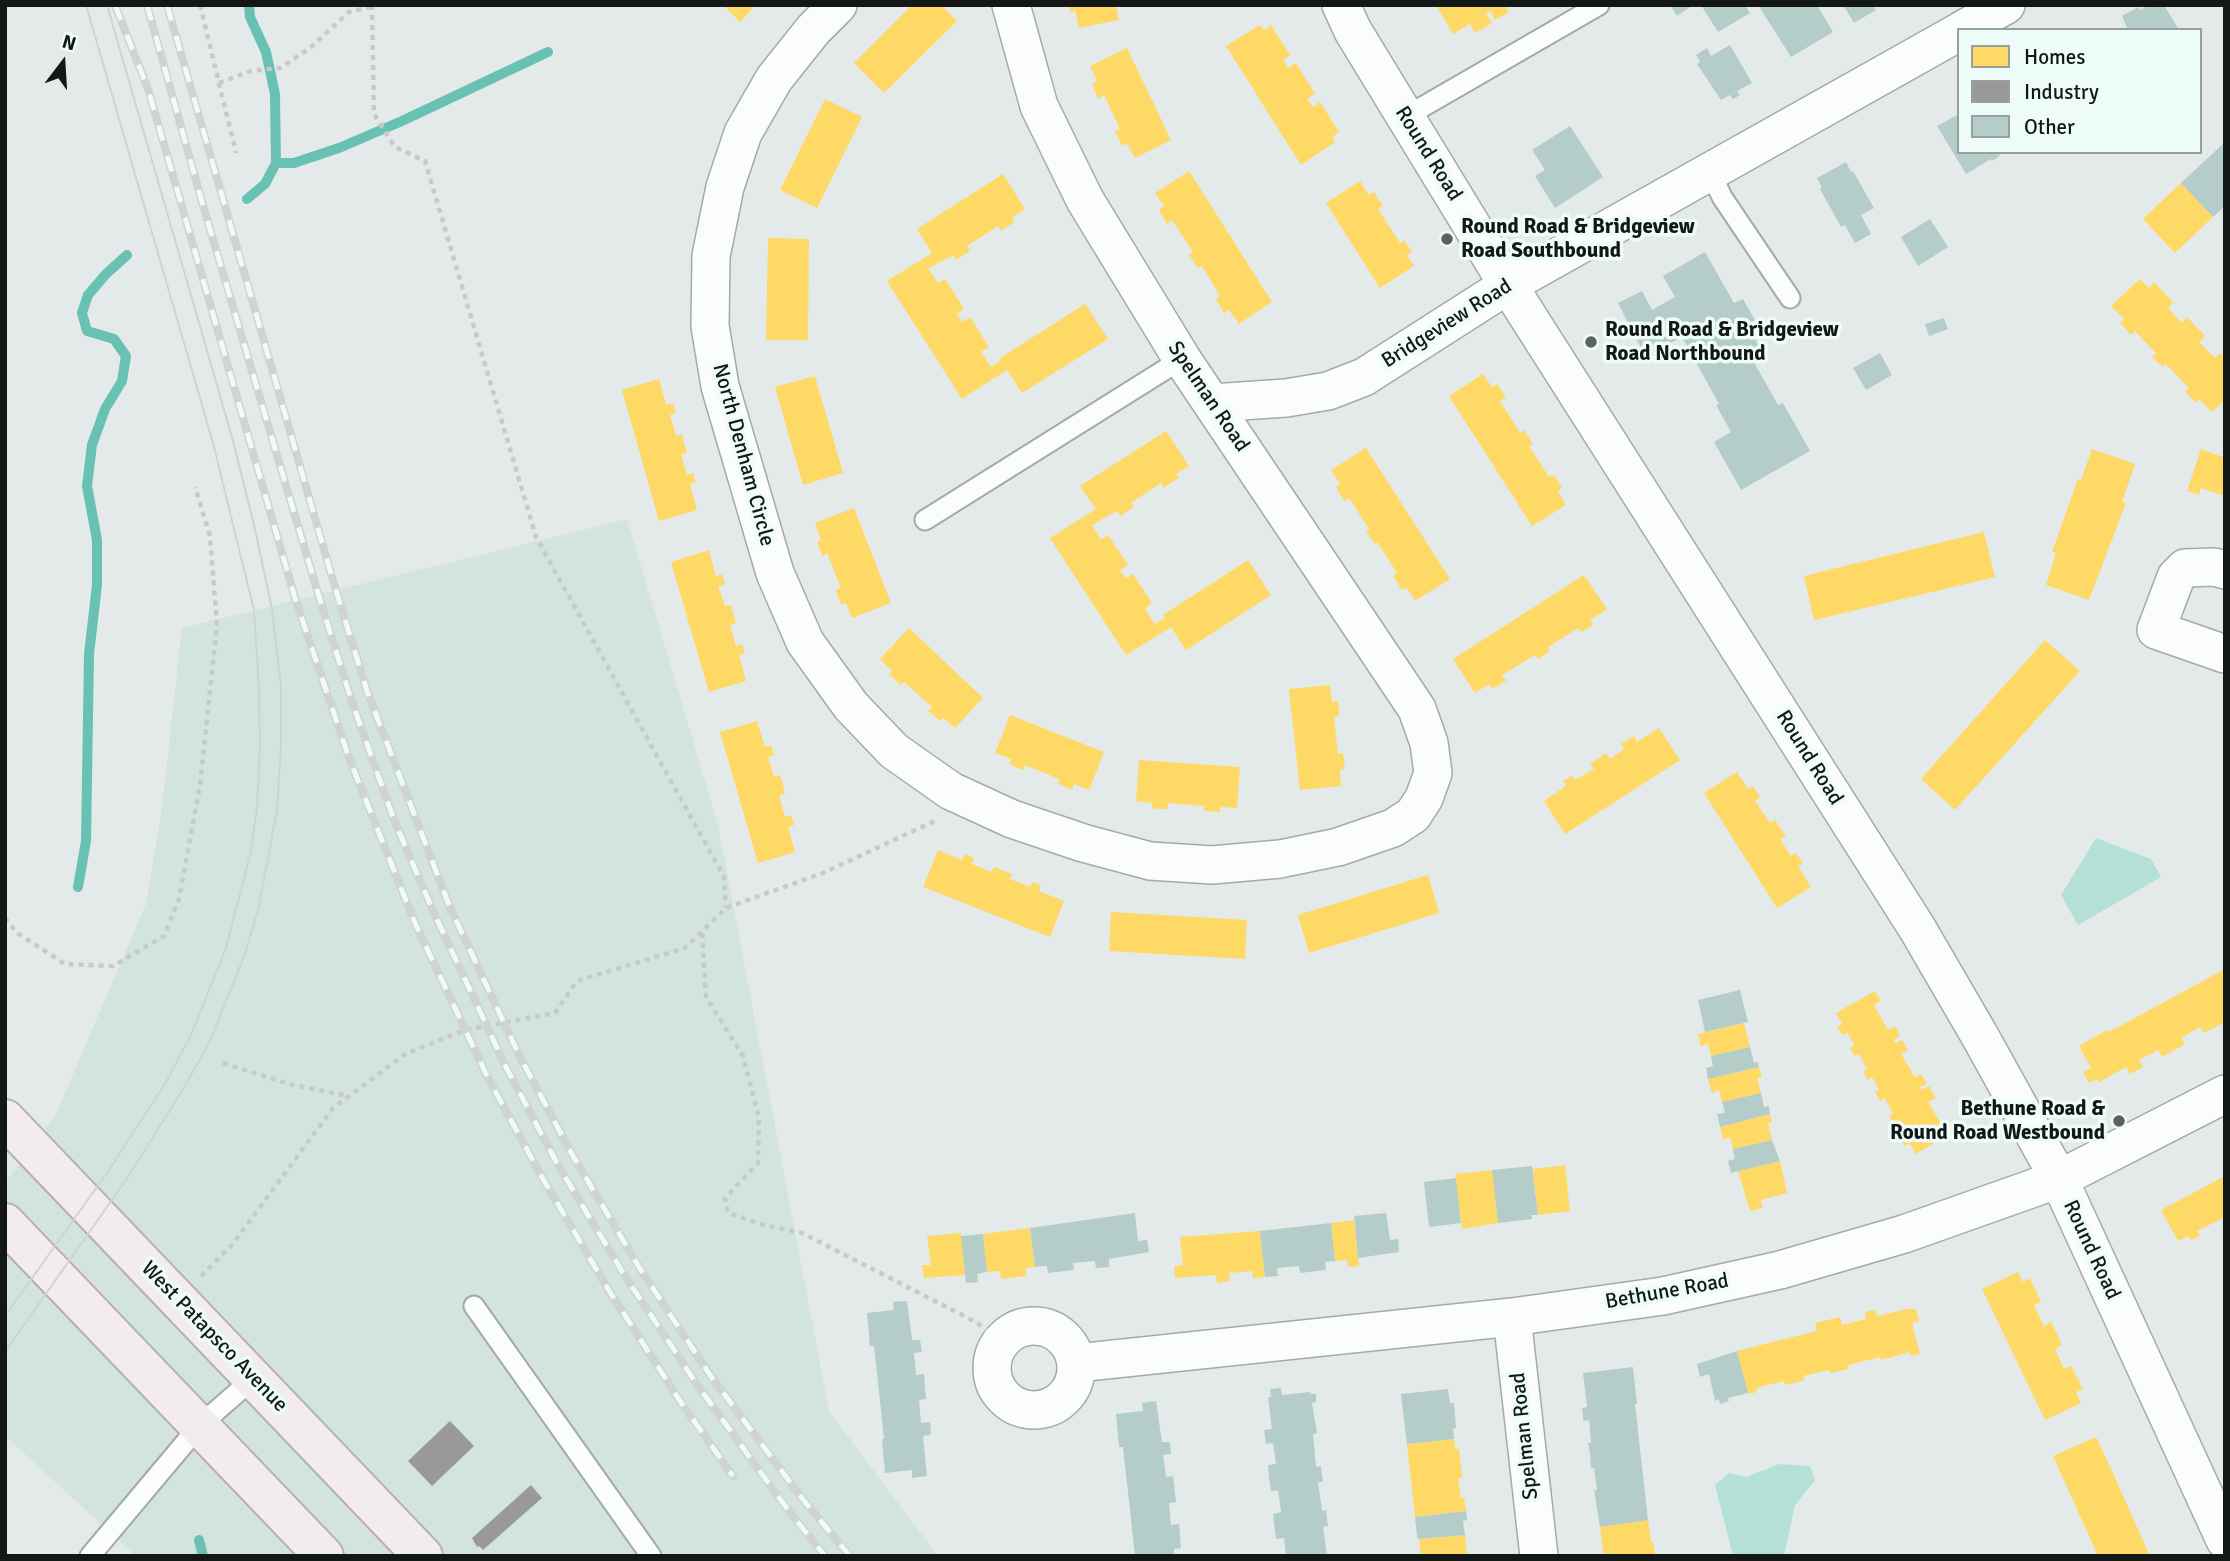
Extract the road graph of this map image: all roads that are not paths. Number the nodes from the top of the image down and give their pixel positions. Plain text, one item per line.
1 (838, 5) edge
2 (1012, 5) edge
3 (1341, 5) edge
4 (1599, 5) edge
5 (2006, 5) edge
6 (1965, 28) edge
7 (1957, 33) edge
8 (1405, 117) junction
9 (1710, 171) junction
10 (1508, 285) junction
11 (1790, 298) dead end
12 (1182, 359) junction
13 (1212, 403) junction
14 (925, 520) dead end
15 (2225, 570) edge
16 (2225, 654) edge
17 (1433, 773) joint
18 (2225, 1094) edge
19 (5, 1119) edge
20 (2059, 1179) junction
21 (5, 1223) edge
22 (474, 1306) dead end
23 (1512, 1317) junction
24 (1077, 1363) junction
25 (254, 1378) junction
26 (200, 1425) junction
27 (2225, 1540) edge
28 (90, 1556) edge
29 (324, 1556) edge
30 (423, 1556) edge
31 (651, 1556) edge
32 (1539, 1556) edge

1 - 17 street, North Denham Circle
2 - 12 street, Spelman Road
3 - 8 street, Round Road
4 - 8 lane
5 - 6 street, Bridgeview Road
7 - 9 street, Bridgeview Road
8 - 10 street, Round Road
9 - 10 street, Bridgeview Road
9 - 11 lane
10 - 13 street, Bridgeview Road
10 - 20 street, Round Road
12 - 13 street, Spelman Road
12 - 14 lane
13 - 17 street, Spelman Road
15 - 16 street
18 - 20 street, Bethune Road
19 - 25 main road, West Patapsco Avenue
20 - 23 street, Bethune Road
20 - 27 street, Round Road
21 - 26 main road
22 - 31 lane
23 - 24 street, Bethune Road
23 - 32 street, Spelman Road
24 - 24 street
25 - 26 lane
25 - 30 main road, West Patapsco Avenue
26 - 28 lane
26 - 29 main road

